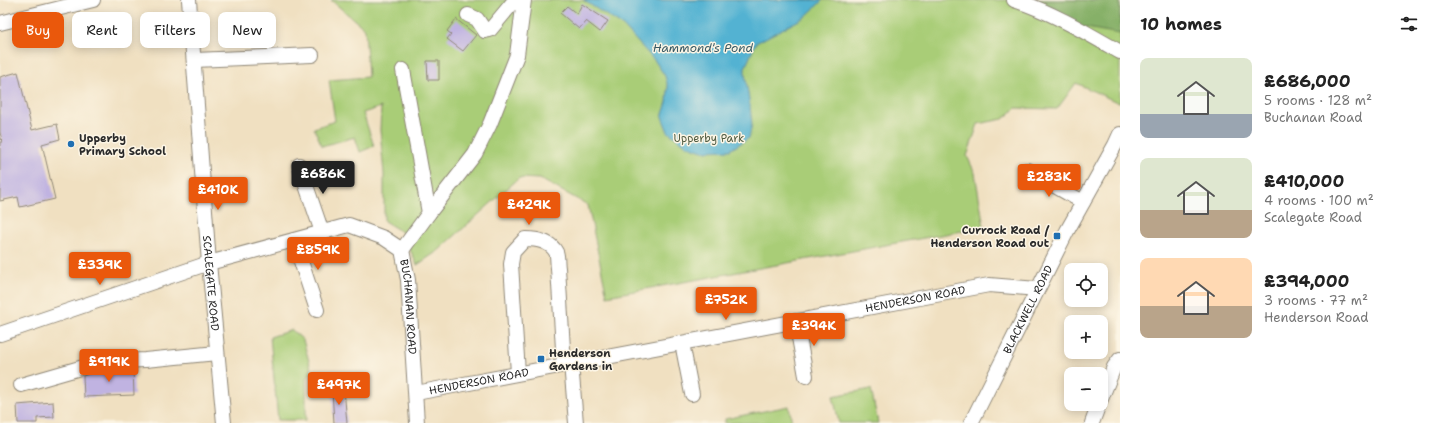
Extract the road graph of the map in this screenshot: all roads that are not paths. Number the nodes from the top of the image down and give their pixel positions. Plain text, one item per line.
1 (93, 0) edge
2 (189, 0) edge
3 (515, 0) edge
4 (524, 0) edge
5 (1014, 0) edge
6 (468, 15) dead end
7 (0, 23) edge
8 (1120, 52) edge
9 (312, 55) dead end
10 (194, 60) junction
11 (403, 70) dead end
12 (1118, 142) edge
13 (299, 165) dead end
14 (1027, 170) dead end
15 (1083, 202) junction
16 (429, 213) junction
17 (322, 232) junction
18 (294, 240) junction
19 (402, 250) junction
20 (209, 263) junction
21 (1038, 289) junction
22 (317, 310) dead end
23 (796, 321) junction
24 (0, 334) edge
25 (682, 343) junction
26 (217, 353) junction
27 (1120, 359) edge
28 (568, 364) junction
29 (518, 373) junction
30 (806, 376) dead end
31 (1108, 382) edge
32 (21, 385) dead end
33 (416, 393) junction
34 (692, 394) dead end
35 (1096, 411) edge
36 (224, 423) edge
37 (417, 423) edge
38 (576, 423) edge
39 (971, 423) edge
40 (1092, 423) edge

1 - 7 street
2 - 10 street, SCALEGATE ROAD
3 - 6 street
4 - 16 street
5 - 8 street
9 - 10 street
10 - 20 street, SCALEGATE ROAD
11 - 16 street
12 - 15 street, BLACKWELL ROAD
13 - 17 street
14 - 15 street
15 - 21 street, BLACKWELL ROAD
16 - 19 street
17 - 18 street, BUCHANAN ROAD
17 - 19 street, BUCHANAN ROAD
18 - 20 street, BUCHANAN ROAD
18 - 22 street
19 - 33 street, BUCHANAN ROAD
20 - 24 street, BUCHANAN ROAD
20 - 26 street, SCALEGATE ROAD
21 - 23 street, HENDERSON ROAD
21 - 39 street, BLACKWELL ROAD
23 - 25 street, HENDERSON ROAD
23 - 30 street
25 - 28 street, HENDERSON ROAD
25 - 34 street
26 - 32 street
26 - 36 street, SCALEGATE ROAD
27 - 31 street
28 - 29 street, HENDERSON ROAD
28 - 29 street
28 - 38 street
29 - 33 street, HENDERSON ROAD
33 - 37 street, BUCHANAN ROAD
35 - 40 street

